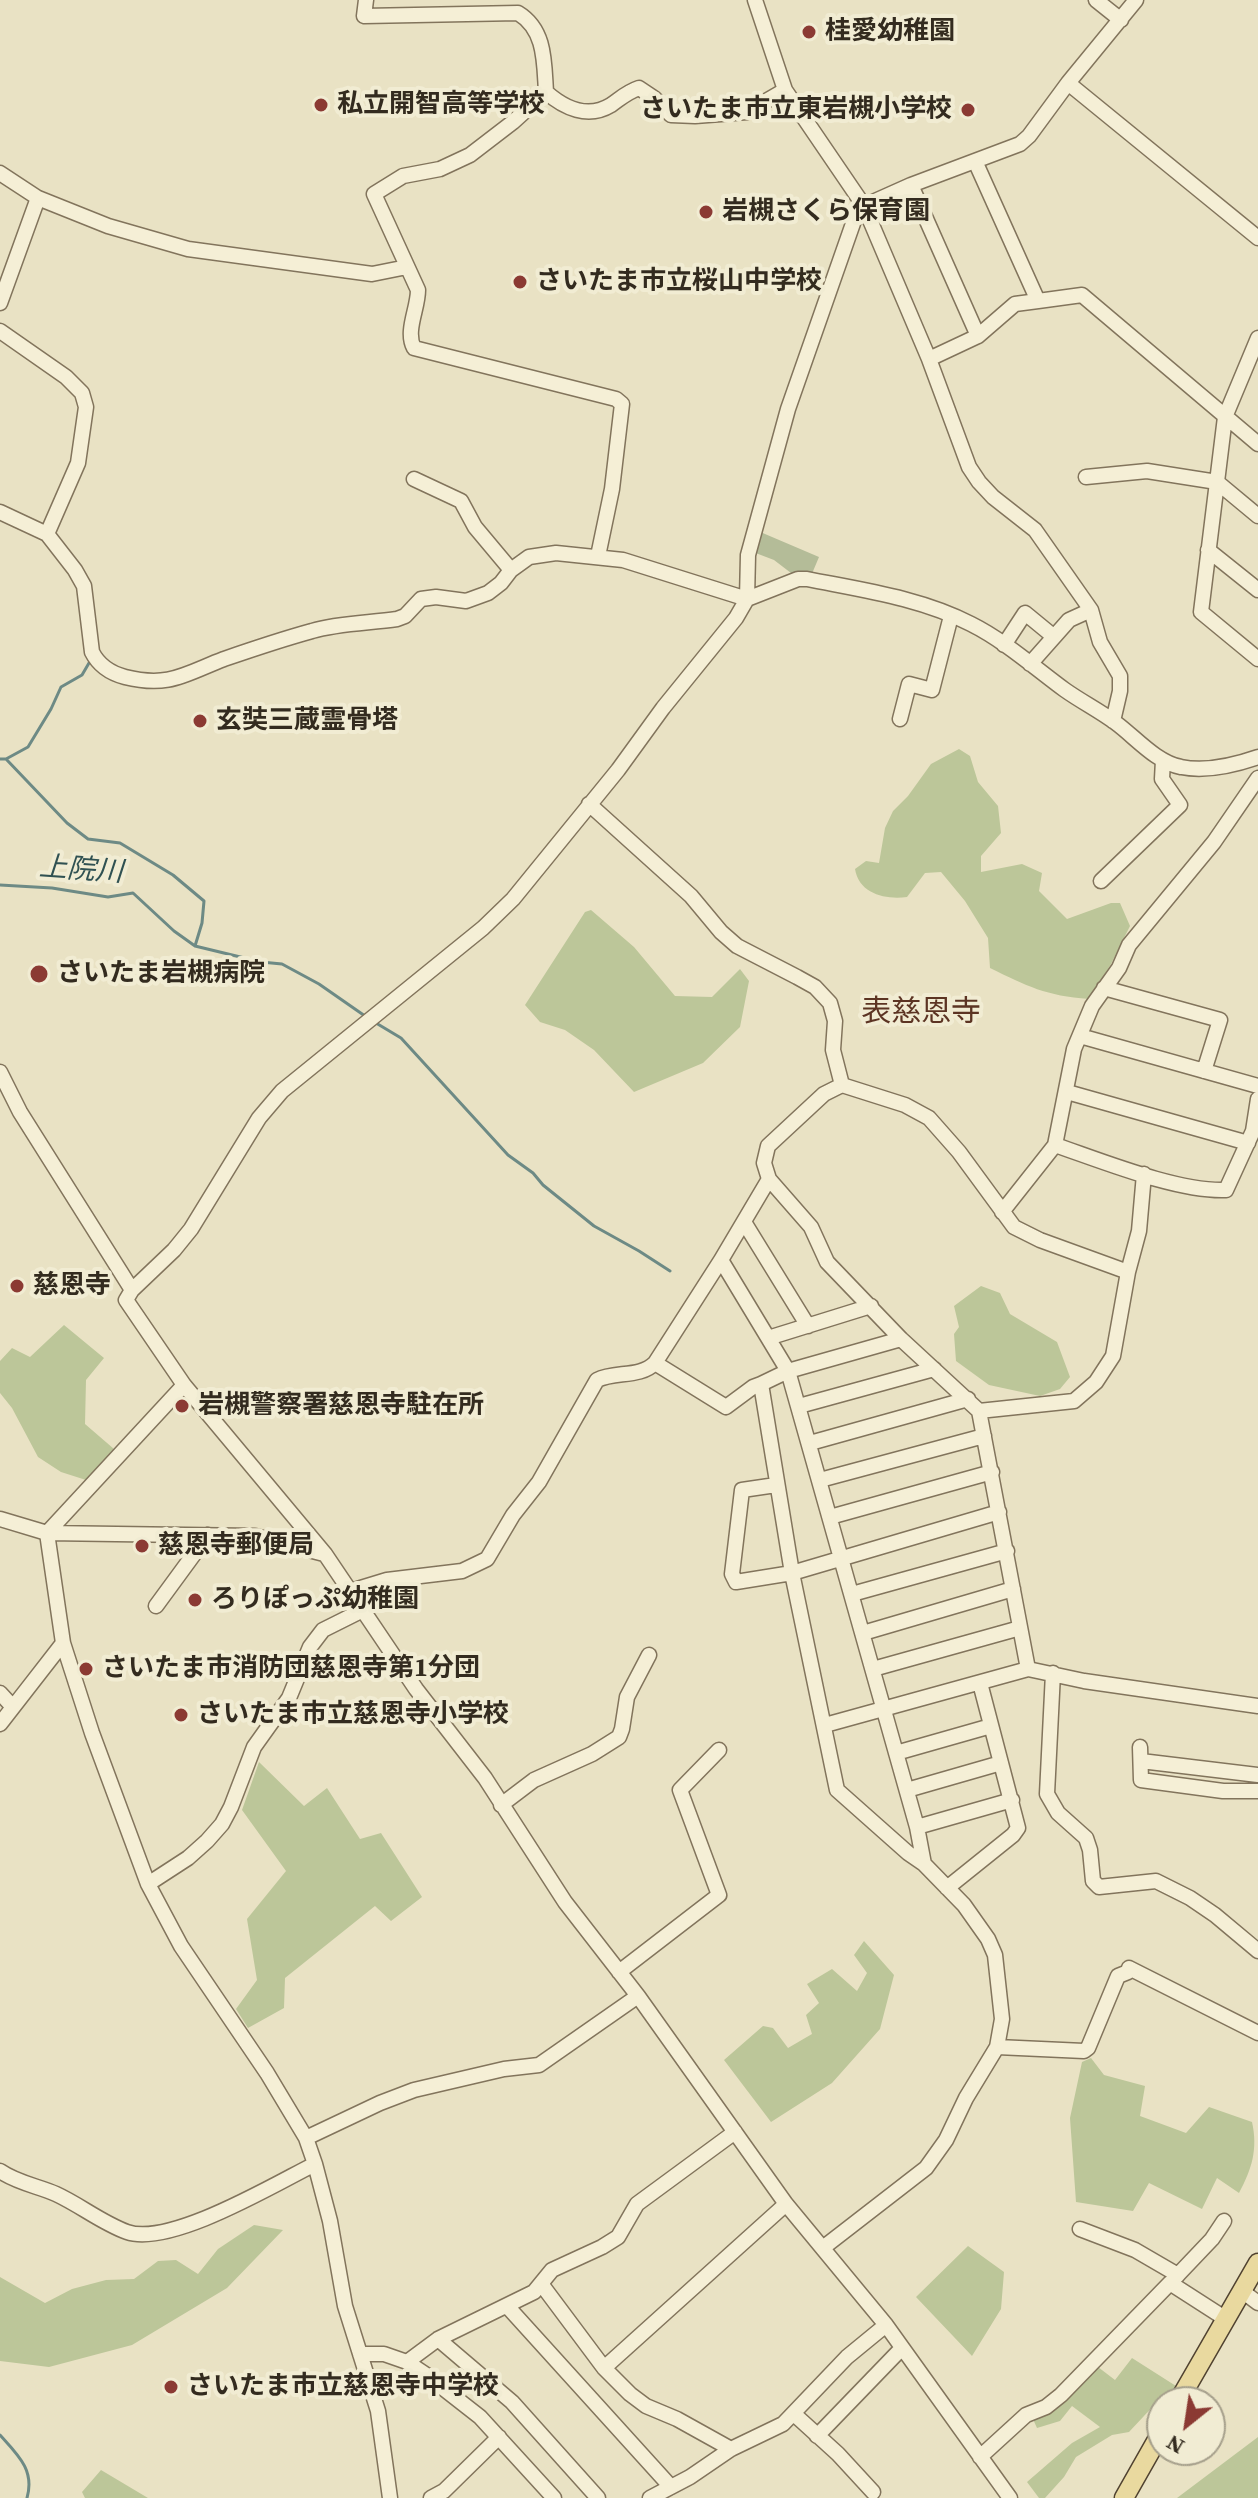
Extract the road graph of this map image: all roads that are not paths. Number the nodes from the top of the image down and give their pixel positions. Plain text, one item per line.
1 (366, 0) edge
2 (755, 0) edge
3 (1096, 0) edge
4 (1136, 0) edge
5 (1121, 20) junction
6 (1068, 83) junction
7 (785, 90) junction
8 (546, 92) junction
9 (975, 161) junction
10 (0, 173) edge
11 (911, 185) junction
12 (38, 198) junction
13 (864, 206) junction
14 (1258, 238) edge
15 (407, 267) junction
16 (1038, 301) junction
17 (0, 303) edge
18 (0, 331) edge
19 (978, 336) junction
20 (1258, 338) edge
21 (929, 359) junction
22 (1225, 417) junction
23 (1258, 444) edge
24 (1086, 477) dead end
25 (414, 479) dead end
26 (1217, 482) junction
27 (0, 512) edge
28 (1258, 516) edge
29 (47, 534) junction
30 (1208, 550) junction
31 (598, 556) junction
32 (511, 570) junction
33 (1258, 590) edge
34 (747, 599) junction
35 (1091, 610) junction
36 (951, 616) junction
37 (1053, 636) junction
38 (1004, 645) junction
39 (1258, 659) edge
40 (1030, 664) junction
41 (900, 719) dead end
42 (1113, 721) junction
43 (1163, 760) junction
44 (1254, 764) edge
45 (1258, 778) edge
46 (589, 804) junction
47 (1101, 881) dead end
48 (1104, 988) junction
49 (1080, 1036) junction
50 (1204, 1071) junction
51 (0, 1072) edge
52 (842, 1085) junction
53 (1258, 1086) edge
54 (1067, 1092) junction
55 (1258, 1099) edge
56 (1248, 1143) junction
57 (1055, 1145) junction
58 (1144, 1174) junction
59 (769, 1179) junction
60 (1002, 1212) junction
61 (744, 1222) junction
62 (721, 1260) junction
63 (1128, 1272) junction
64 (132, 1290) junction
65 (871, 1306) junction
66 (808, 1326) junction
67 (768, 1338) junction
68 (901, 1339) junction
69 (655, 1363) junction
70 (934, 1369) junction
71 (788, 1371) junction
72 (761, 1384) junction
73 (184, 1385) junction
74 (968, 1399) junction
75 (799, 1406) junction
76 (979, 1411) junction
77 (984, 1436) junction
78 (810, 1443) junction
79 (992, 1472) junction
80 (820, 1480) junction
81 (776, 1485) junction
82 (999, 1512) junction
83 (830, 1517) junction
84 (0, 1519) edge
85 (47, 1533) junction
86 (208, 1535) junction
87 (1007, 1551) junction
88 (325, 1554) junction
89 (841, 1557) junction
90 (792, 1573) junction
91 (1013, 1589) junction
92 (351, 1591) junction
93 (852, 1594) junction
94 (156, 1606) dead end
95 (363, 1610) junction
96 (1020, 1628) junction
97 (863, 1633) junction
98 (63, 1643) junction
99 (649, 1655) dead end
100 (873, 1669) junction
101 (1028, 1669) junction
102 (1053, 1673) junction
103 (980, 1683) junction
104 (0, 1693) edge
105 (12, 1706) junction
106 (1258, 1706) edge
107 (884, 1709) junction
108 (0, 1724) edge
109 (825, 1725) junction
110 (991, 1726) junction
111 (719, 1750) dead end
112 (896, 1753) junction
113 (1001, 1763) junction
114 (1258, 1775) edge
115 (907, 1790) junction
116 (1258, 1791) edge
117 (1012, 1800) junction
118 (501, 1805) junction
119 (917, 1827) junction
120 (924, 1864) junction
121 (148, 1884) junction
122 (947, 1888) junction
123 (1258, 1951) edge
124 (619, 1972) junction
125 (638, 1996) junction
126 (1258, 2033) edge
127 (997, 2047) junction
128 (735, 2132) junction
129 (306, 2138) junction
130 (315, 2164) junction
131 (0, 2171) edge
132 (786, 2204) junction
133 (1224, 2221) dead end
134 (1080, 2229) dead end
135 (824, 2247) junction
136 (1257, 2268) edge
137 (1174, 2279) junction
138 (542, 2285) junction
139 (1242, 2291) junction
140 (1258, 2303) edge
141 (507, 2306) junction
142 (1226, 2319) junction
143 (886, 2325) junction
144 (438, 2339) junction
145 (902, 2348) junction
146 (360, 2354) junction
147 (407, 2362) junction
148 (604, 2368) junction
149 (1187, 2386) edge
150 (794, 2414) junction
151 (817, 2436) junction
152 (499, 2437) junction
153 (731, 2449) junction
154 (980, 2457) junction
155 (1146, 2459) edge
156 (671, 2487) junction
157 (873, 2492) dead end
158 (390, 2498) edge
159 (431, 2498) edge
160 (554, 2498) edge
161 (598, 2498) edge
162 (651, 2498) edge
163 (1010, 2498) edge
164 (1124, 2498) edge

1 - 8 street
2 - 7 street
3 - 5 street
4 - 5 street
5 - 6 street
6 - 9 street
6 - 14 street
7 - 8 street
7 - 13 street
8 - 15 street
9 - 11 street
9 - 16 street
10 - 12 street
11 - 13 street
11 - 19 street
12 - 15 street
12 - 17 street
13 - 21 street
13 - 34 street
15 - 31 street
16 - 19 street
16 - 22 street
18 - 29 street
19 - 21 street
20 - 22 street
21 - 35 street
22 - 23 street
22 - 26 street
24 - 26 street
25 - 32 street
26 - 28 street
26 - 30 street
27 - 29 street
29 - 32 street
30 - 33 street
30 - 39 street
31 - 32 street
31 - 34 street
34 - 36 street
34 - 46 street
35 - 37 street
35 - 42 street
36 - 38 street
36 - 41 street
37 - 38 street
37 - 40 street
38 - 40 street
40 - 42 street
42 - 43 street
43 - 44 street
43 - 47 street
45 - 48 street
46 - 52 street
46 - 64 street
48 - 49 street
48 - 50 street
49 - 50 street
49 - 54 street
50 - 53 street
51 - 64 street
52 - 59 street
52 - 60 street
54 - 56 street
54 - 57 street
55 - 56 street
56 - 58 street
57 - 58 street
57 - 60 street
58 - 63 street
59 - 61 street
59 - 65 street
60 - 63 street
61 - 62 street
61 - 66 street
62 - 67 street
62 - 69 street
63 - 76 street
64 - 73 street
65 - 66 street
65 - 68 street
66 - 67 street
67 - 71 street
68 - 70 street
68 - 71 street
69 - 72 street
69 - 92 street
70 - 74 street
70 - 75 street
71 - 72 street
71 - 75 street
72 - 81 street
73 - 85 street
73 - 88 street
74 - 76 street
74 - 78 street
75 - 78 street
76 - 77 street
77 - 79 street
77 - 80 street
78 - 80 street
79 - 82 street
79 - 83 street
80 - 83 street
81 - 90 street
81 - 90 street
82 - 87 street
82 - 89 street
83 - 89 street
84 - 85 street
85 - 86 street
85 - 98 street
86 - 88 street
86 - 94 street
87 - 91 street
87 - 93 street
88 - 92 street
89 - 90 street
89 - 93 street
90 - 109 street
91 - 96 street
91 - 97 street
92 - 95 street
93 - 97 street
95 - 118 street
95 - 121 street
96 - 100 street
96 - 101 street
97 - 100 street
98 - 105 street
98 - 121 street
99 - 118 street
100 - 107 street
101 - 102 street
101 - 103 street
102 - 106 street
102 - 123 street
103 - 107 street
103 - 110 street
104 - 105 street
105 - 108 street
107 - 109 street
107 - 112 street
109 - 120 street
110 - 112 street
110 - 113 street
111 - 124 street
112 - 115 street
113 - 115 street
113 - 117 street
114 - 116 street
115 - 119 street
117 - 119 street
117 - 122 street
118 - 124 street
119 - 120 street
120 - 122 street
121 - 129 street
122 - 127 street
124 - 125 street
125 - 128 street
125 - 129 street
126 - 127 street
127 - 135 street
128 - 132 street
128 - 138 street
129 - 130 street
130 - 131 street
130 - 146 street
132 - 135 street
132 - 148 street
133 - 137 street
134 - 137 street
135 - 143 street
136 - 139 main road
137 - 142 street
137 - 154 street
138 - 141 street
138 - 148 street
139 - 140 street
139 - 142 main road
141 - 144 street
141 - 156 street
142 - 149 main road
143 - 145 street
143 - 150 street
144 - 147 street
144 - 161 street
145 - 151 street
145 - 154 street
146 - 147 street
146 - 158 street
147 - 152 street
148 - 153 street
150 - 151 street
150 - 153 street
151 - 157 street
152 - 159 street
152 - 160 street
153 - 156 street
154 - 163 street
155 - 164 main road
156 - 162 street

